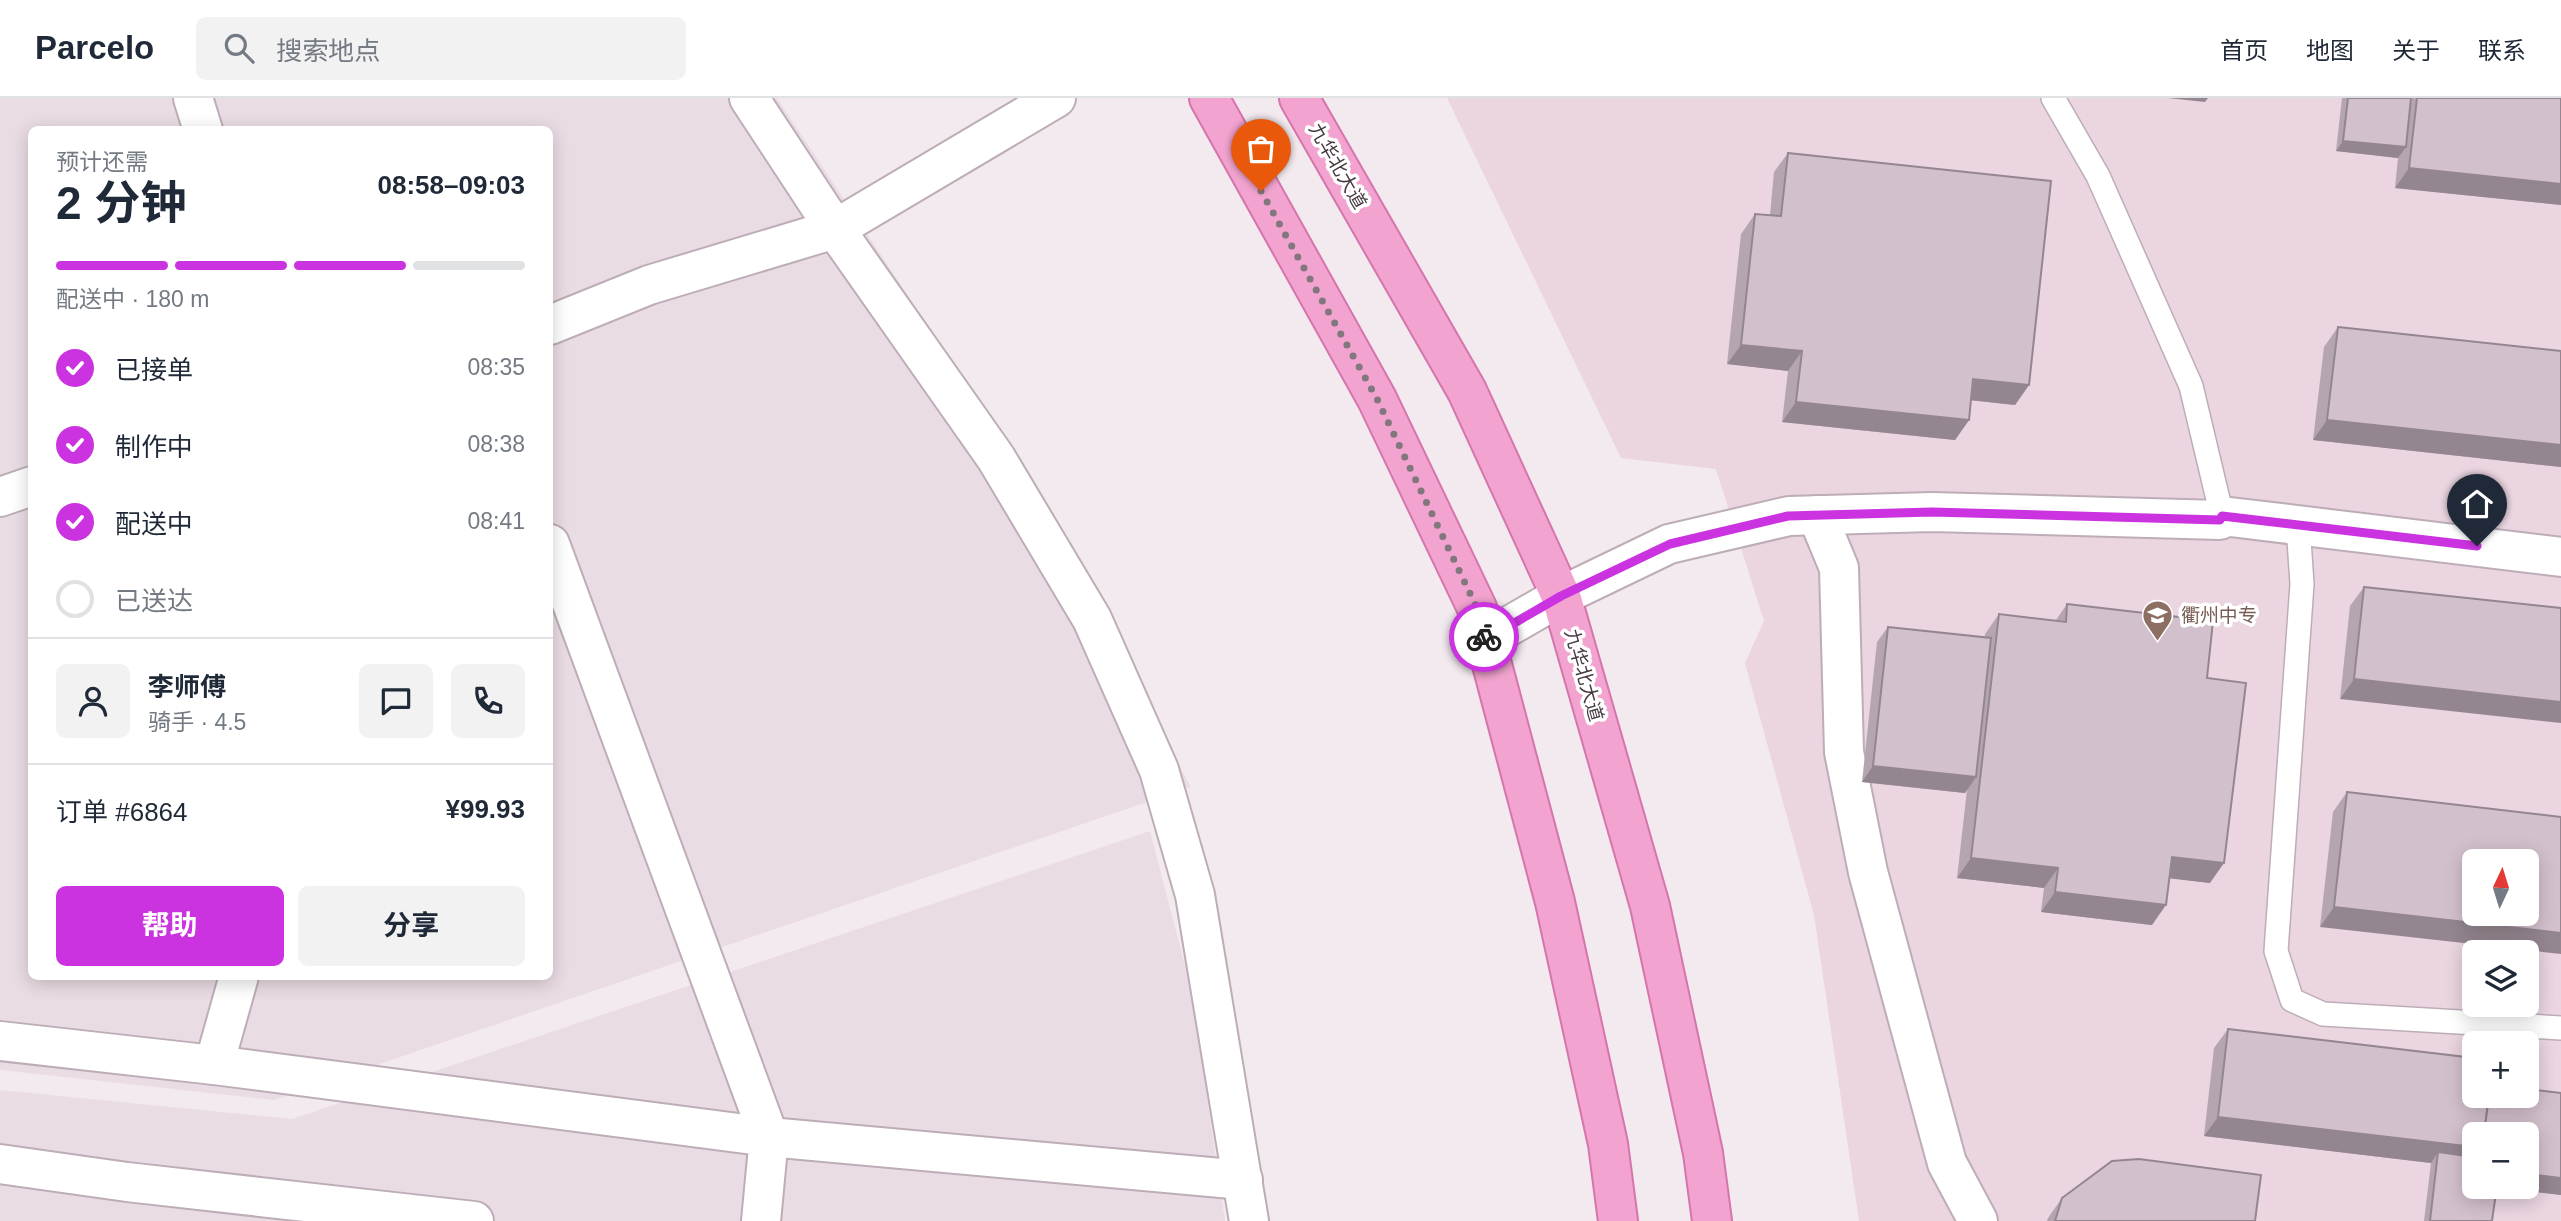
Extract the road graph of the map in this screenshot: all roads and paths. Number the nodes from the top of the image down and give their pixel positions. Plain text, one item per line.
1 (193, 98) edge
2 (748, 98) edge
3 (1056, 98) edge
4 (1209, 98) edge
5 (1299, 98) edge
6 (2053, 98) edge
7 (202, 126) edge
8 (835, 229) junction
9 (553, 324) edge
10 (28, 487) edge
11 (0, 497) edge
12 (1817, 515) junction
13 (2222, 516) junction
14 (2298, 526) junction
15 (553, 552) edge
16 (2561, 557) edge
17 (1561, 596) junction
18 (1485, 640) junction
19 (238, 980) edge
20 (2561, 1028) edge
21 (0, 1041) edge
22 (214, 1065) junction
23 (769, 1137) junction
24 (0, 1164) edge
25 (1243, 1180) junction
26 (474, 1221) edge
27 (761, 1221) edge
28 (1249, 1221) edge
29 (1618, 1221) edge
30 (1712, 1221) edge
31 (1978, 1221) edge

1 - 7 street
2 - 8 street
3 - 8 street
4 - 18 main road
5 - 17 main road, 九华北大道
6 - 13 lane
8 - 9 street
8 - 25 street
10 - 11 street
12 - 13 street
12 - 17 street
12 - 31 street
13 - 14 street
14 - 16 street
14 - 20 lane
15 - 23 street
17 - 18 street
17 - 30 main road, 九华北大道
18 - 29 main road
19 - 22 street
21 - 22 street
22 - 23 street
23 - 25 street
23 - 27 street
24 - 26 street
25 - 28 street

